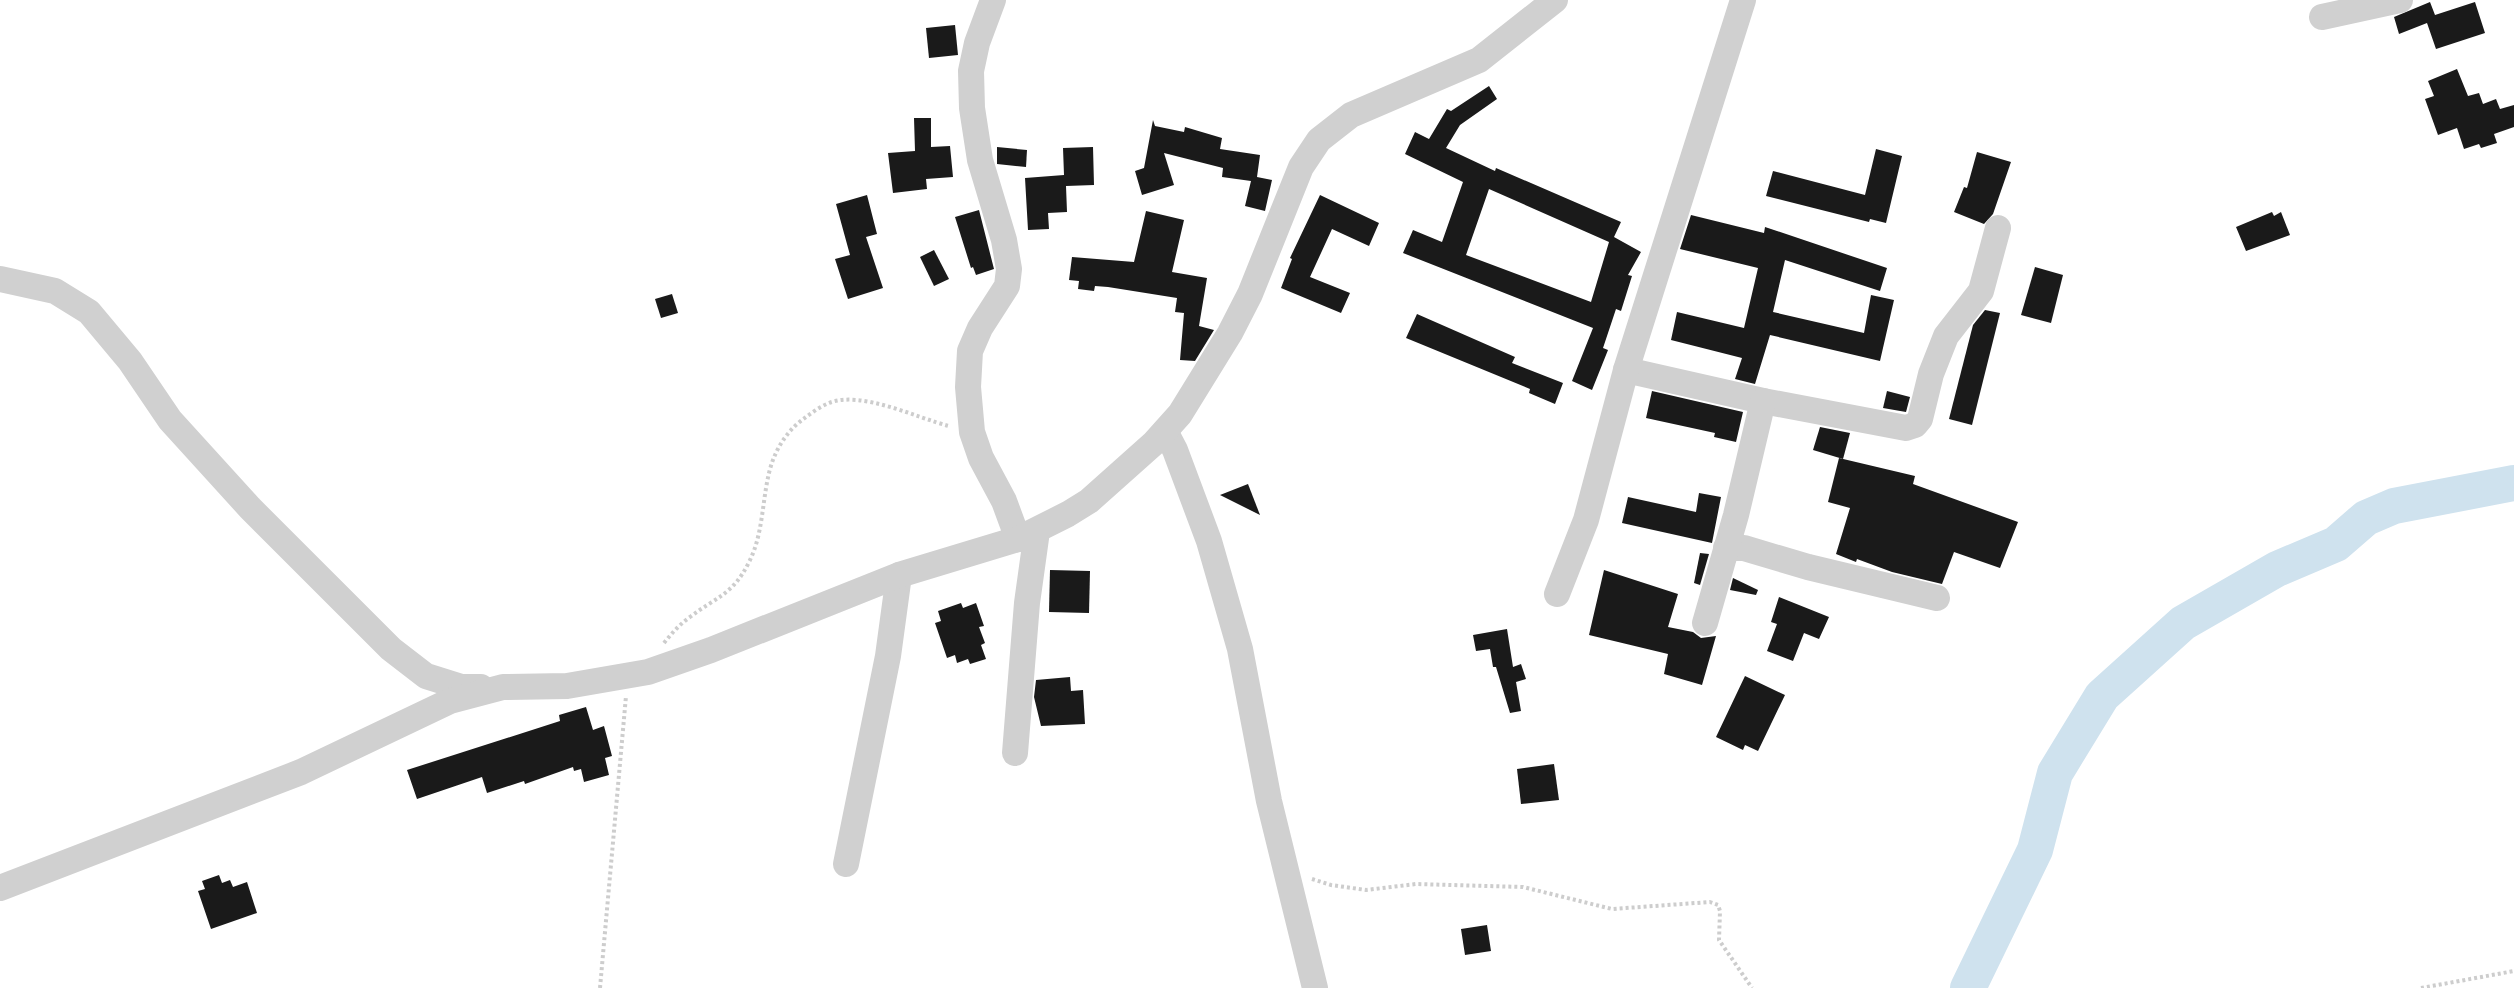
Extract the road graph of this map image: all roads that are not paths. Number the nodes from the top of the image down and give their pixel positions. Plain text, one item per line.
1 (993, 0) edge
2 (1555, 0) edge
3 (1743, 0) edge
4 (2400, 0) edge
5 (2322, 16) dead end
6 (1998, 228) dead end
7 (0, 279) edge
8 (1626, 370) junction
9 (1763, 401) junction
10 (1165, 431) junction
11 (1027, 535) junction
12 (1726, 548) junction
13 (899, 575) junction
14 (1557, 594) dead end
15 (1937, 598) dead end
16 (1705, 623) dead end
17 (503, 687) junction
18 (1015, 753) dead end
19 (846, 864) dead end
20 (0, 888) edge
21 (1315, 988) edge

1 - 11 street
2 - 10 street
3 - 8 street
4 - 5 street
6 - 9 street
7 - 17 street
8 - 9 street
8 - 14 street
9 - 12 street
10 - 11 street
10 - 21 street
11 - 13 street
11 - 18 street
12 - 15 street
12 - 16 street
13 - 17 street
13 - 19 street
17 - 20 street

